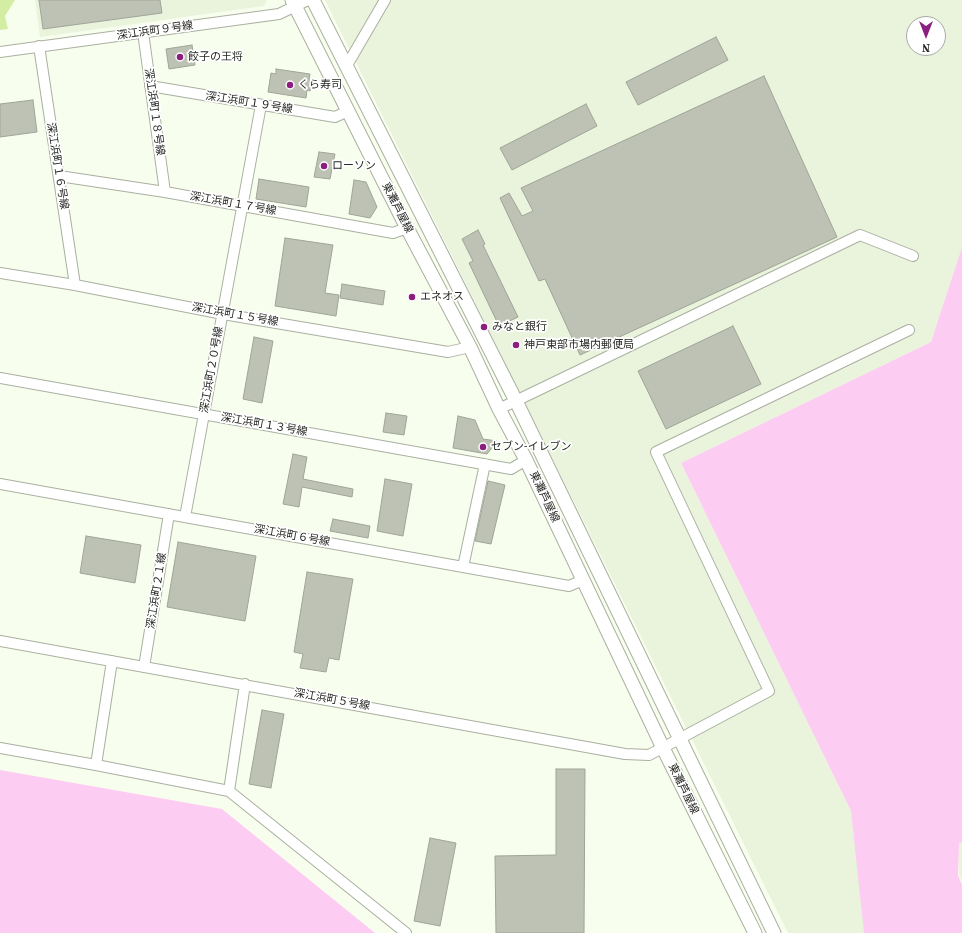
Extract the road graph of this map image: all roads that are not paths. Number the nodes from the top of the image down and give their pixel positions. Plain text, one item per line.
1 (308, 0) edge
2 (313, 0) edge
3 (386, 0) edge
4 (294, 3) edge
5 (143, 32) junction
6 (39, 46) junction
7 (0, 52) edge
8 (346, 67) junction
9 (150, 86) junction
10 (260, 105) junction
11 (348, 111) junction
12 (59, 176) junction
13 (165, 192) junction
14 (242, 206) junction
15 (407, 228) junction
16 (913, 256) dead end
17 (0, 273) edge
18 (75, 285) junction
19 (223, 314) junction
20 (909, 330) dead end
21 (470, 346) junction
22 (0, 378) edge
23 (516, 401) junction
24 (499, 409) junction
25 (205, 414) junction
26 (526, 460) junction
27 (485, 464) junction
28 (0, 484) edge
29 (169, 514) junction
30 (185, 517) junction
31 (463, 567) junction
32 (583, 580) junction
33 (0, 641) edge
34 (112, 661) junction
35 (144, 667) junction
36 (245, 684) junction
37 (680, 738) junction
38 (0, 748) edge
39 (663, 748) junction
40 (96, 765) junction
41 (229, 791) junction
42 (406, 933) edge
43 (755, 933) edge
44 (774, 933) edge

1 - 4 street, 深江浜町９号線
2 - 8 main road, 東灘芦屋線
3 - 8 street
4 - 5 street, 深江浜町９号線
4 - 11 main road, 東灘芦屋線
5 - 6 street, 深江浜町９号線
5 - 9 street, 深江浜町１８号線
6 - 7 street, 深江浜町９号線
6 - 12 street, 深江浜町１６号線
8 - 23 main road, 東灘芦屋線
9 - 10 street, 深江浜町１９号線
9 - 13 street, 深江浜町１８号線
10 - 11 street, 深江浜町１９号線
10 - 14 street, 深江浜町２０号線
11 - 15 main road, 東灘芦屋線
12 - 13 street, 深江浜町１７号線
12 - 18 street, 深江浜町１６号線
13 - 14 street, 深江浜町１７号線
14 - 15 street, 深江浜町１７号線
14 - 19 street, 深江浜町２０号線
15 - 21 main road, 東灘芦屋線
16 - 23 street
17 - 18 street, 深江浜町１５号線
18 - 19 street, 深江浜町１５号線
19 - 21 street, 深江浜町１５号線
19 - 25 street, 深江浜町２０号線
20 - 37 street, 深江浜町５号線
21 - 24 main road, 東灘芦屋線
22 - 25 street, 深江浜町１３号線
23 - 24 street
23 - 37 main road, 東灘芦屋線
24 - 26 main road, 東灘芦屋線
25 - 27 street, 深江浜町１３号線
25 - 30 street, 深江浜町２０号線
26 - 27 street, 深江浜町１３号線
26 - 32 main road, 東灘芦屋線
27 - 31 street
28 - 29 street, 深江浜町６号線
29 - 30 street, 深江浜町６号線
29 - 35 street, 深江浜町２１線
30 - 31 street, 深江浜町６号線
31 - 32 street, 深江浜町６号線
32 - 39 main road, 東灘芦屋線
33 - 34 street, 深江浜町５号線
34 - 35 street, 深江浜町５号線
34 - 40 street
35 - 36 street, 深江浜町５号線
36 - 39 street, 深江浜町５号線
36 - 41 street
37 - 39 street, 深江浜町５号線
37 - 44 main road, 東灘芦屋線
38 - 40 street
39 - 43 main road, 東灘芦屋線
40 - 41 street
41 - 42 street

